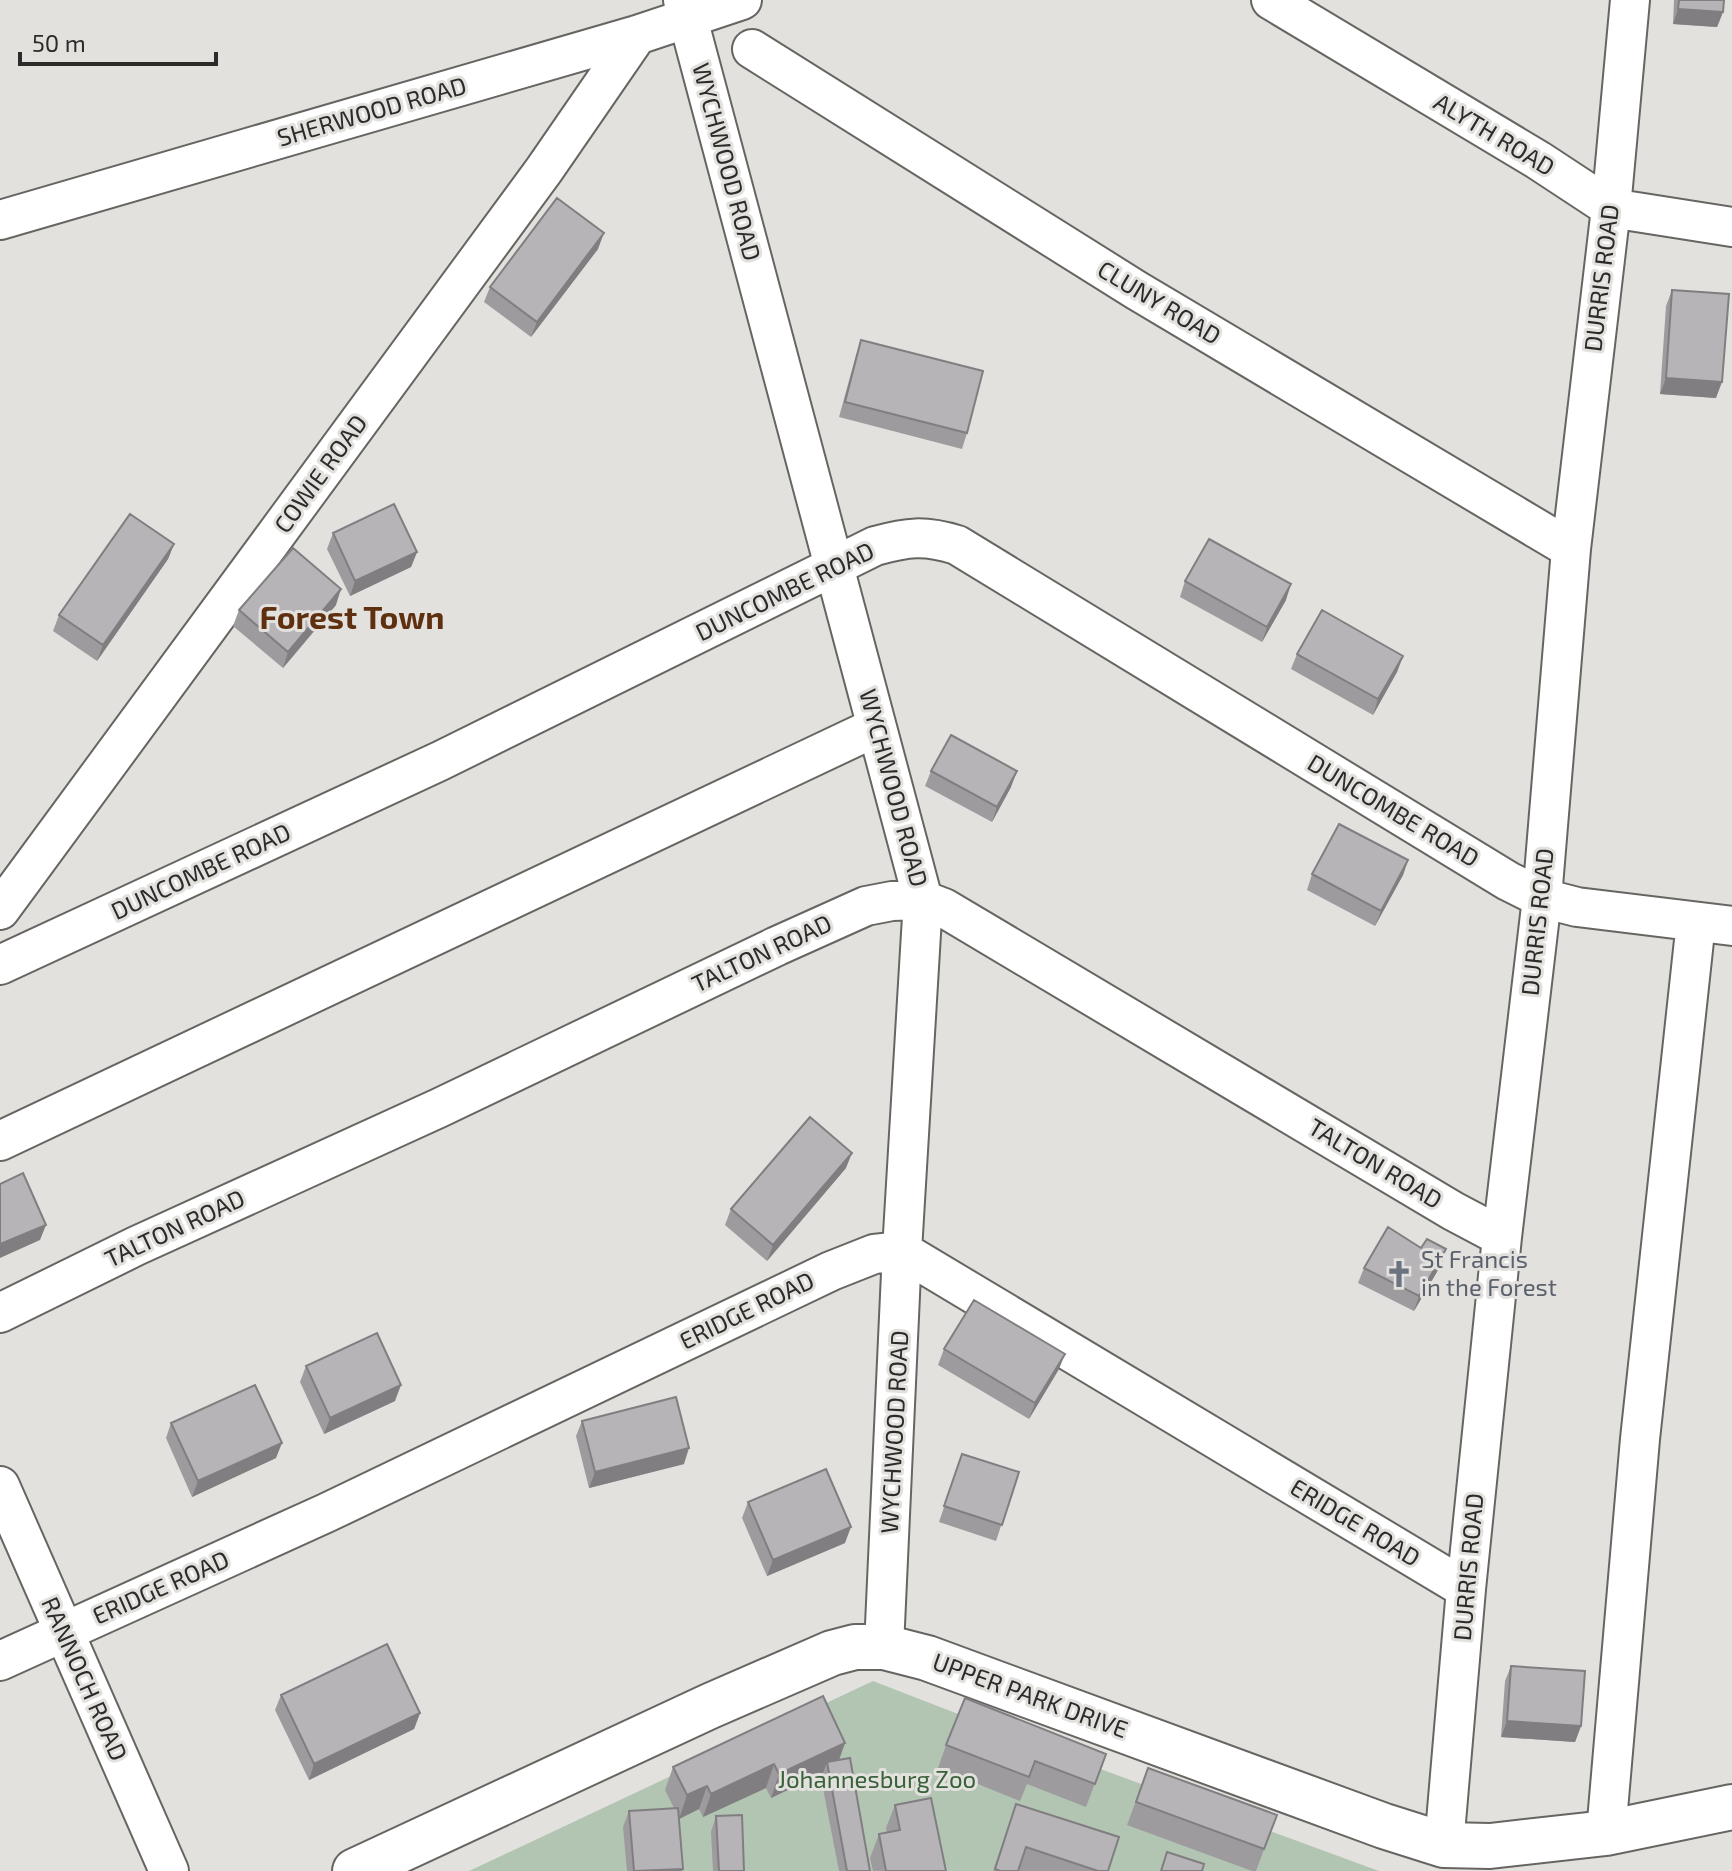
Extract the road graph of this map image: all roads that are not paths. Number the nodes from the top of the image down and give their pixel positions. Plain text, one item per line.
1 (742, 0) edge
2 (1271, 0) edge
3 (1630, 0) edge
4 (685, 8) edge
5 (637, 35) junction
6 (752, 49) dead end
7 (1611, 208) junction
8 (0, 220) edge
9 (1732, 227) edge
10 (1571, 549) junction
11 (835, 566) junction
12 (876, 727) junction
13 (1542, 898) junction
14 (923, 900) junction
15 (0, 910) edge
16 (1714, 924) edge
17 (0, 965) edge
18 (0, 1141) edge
19 (1502, 1237) junction
20 (902, 1251) junction
21 (0, 1313) edge
22 (0, 1486) edge
23 (1466, 1589) junction
24 (63, 1632) junction
25 (884, 1647) junction
26 (0, 1661) edge
27 (1723, 1814) edge
28 (1606, 1833) junction
29 (1444, 1845) junction
30 (169, 1871) edge
31 (355, 1871) edge

1 - 4 street, SHERWOOD ROAD
2 - 7 street, ALYTH ROAD
3 - 7 street, DURRIS ROAD
4 - 5 street, SHERWOOD ROAD
4 - 11 street, WYCHWOOD ROAD
5 - 8 street, SHERWOOD ROAD
5 - 15 street, COWIE ROAD
6 - 10 street, CLUNY ROAD
7 - 9 street, ALYTH ROAD
7 - 10 street, DURRIS ROAD
10 - 13 street, DURRIS ROAD
11 - 12 street, WYCHWOOD ROAD
11 - 13 street, DUNCOMBE ROAD
11 - 17 street, DUNCOMBE ROAD
12 - 14 street, WYCHWOOD ROAD
12 - 18 street
13 - 16 street, DUNCOMBE ROAD
13 - 19 street, DURRIS ROAD
14 - 19 street, TALTON ROAD
14 - 20 street, WYCHWOOD ROAD
14 - 21 street, TALTON ROAD
16 - 28 street
19 - 23 street, DURRIS ROAD
20 - 23 street, ERIDGE ROAD
20 - 24 street, ERIDGE ROAD
20 - 25 street, WYCHWOOD ROAD
22 - 24 street, RANNOCH ROAD
23 - 29 street, DURRIS ROAD
24 - 26 street, ERIDGE ROAD
24 - 30 street, RANNOCH ROAD
25 - 29 main road, UPPER PARK DRIVE
25 - 31 main road, UPPER PARK DRIVE
27 - 28 main road, UPPER PARK DRIVE
28 - 29 main road, UPPER PARK DRIVE

